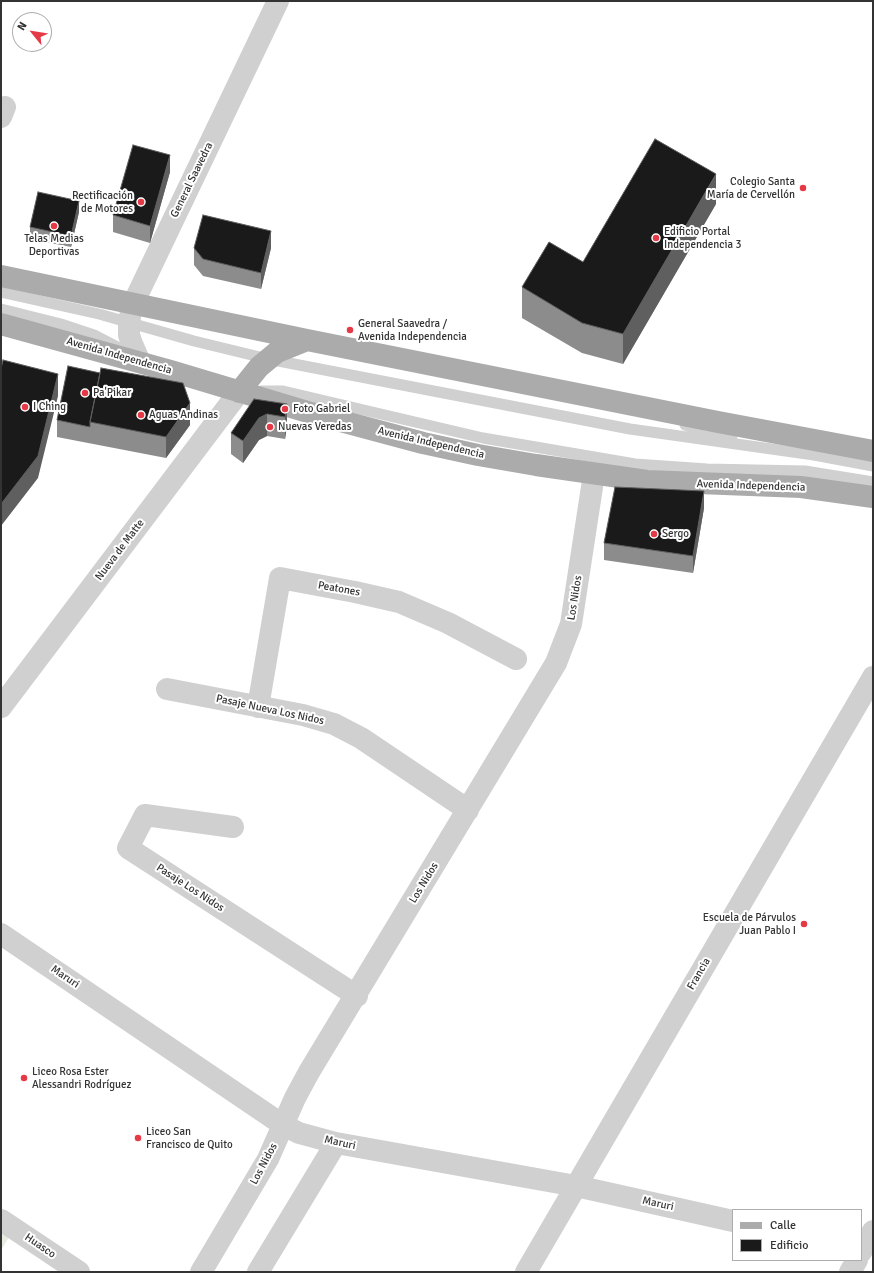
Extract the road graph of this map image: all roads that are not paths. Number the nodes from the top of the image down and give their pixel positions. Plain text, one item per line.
1 (278, 1) edge
2 (1, 276) edge
3 (1, 292) edge
4 (1, 309) edge
5 (131, 312) junction
6 (1, 324) edge
7 (307, 340) junction
8 (268, 359) junction
9 (140, 362) junction
10 (239, 392) junction
11 (612, 401) junction
12 (762, 447) junction
13 (873, 451) edge
14 (873, 466) edge
15 (594, 474) junction
16 (873, 482) edge
17 (873, 497) edge
18 (516, 660) dead end
19 (873, 677) edge
20 (167, 690) dead end
21 (1, 707) edge
22 (258, 707) junction
23 (468, 810) junction
24 (233, 827) dead end
25 (1, 934) edge
26 (357, 996) junction
27 (283, 1125) junction
28 (336, 1143) junction
29 (576, 1186) junction
30 (1, 1220) edge
31 (732, 1221) edge
32 (857, 1261) edge
33 (79, 1272) edge
34 (201, 1272) edge
35 (258, 1272) edge
36 (526, 1272) edge
37 (850, 1272) edge

1 - 5 street, General Saavedra
2 - 5 main road
3 - 5 lane
4 - 9 lane
5 - 7 main road
5 - 8 lane
5 - 9 street
6 - 9 main road, Avenida Independencia
7 - 8 main road
7 - 11 main road
8 - 10 main road
8 - 12 lane
9 - 10 main road, Avenida Independencia
10 - 15 main road, Avenida Independencia
10 - 16 lane
10 - 21 street, Nueva de Matte
11 - 12 lane
11 - 13 main road
12 - 14 lane
15 - 17 main road, Avenida Independencia
15 - 23 street, Los Nidos
18 - 22 street, Peatones
19 - 29 street, Francia
20 - 22 street, Pasaje Nueva Los Nidos
22 - 23 street, Pasaje Nueva Los Nidos
23 - 26 street, Los Nidos
24 - 26 street, Pasaje Los Nidos
25 - 27 street, Maruri
26 - 27 street, Los Nidos
27 - 28 street, Maruri
27 - 34 street, Los Nidos
28 - 29 street, Maruri
28 - 35 street
29 - 31 street, Maruri
29 - 36 street, Francia
30 - 33 street, Huasco
32 - 37 street

